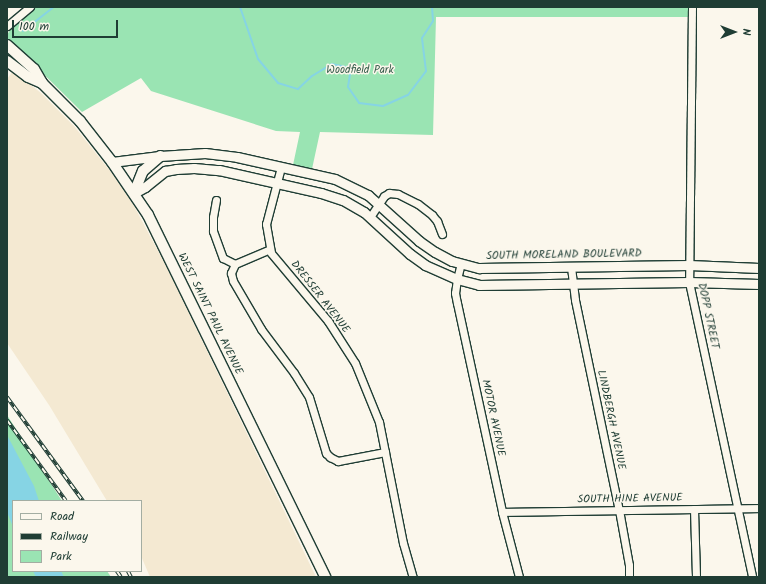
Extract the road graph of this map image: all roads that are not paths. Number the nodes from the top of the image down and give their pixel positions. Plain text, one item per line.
1 (30, 7) edge
2 (692, 7) edge
3 (7, 26) edge
4 (7, 45) edge
5 (7, 61) edge
6 (42, 83) junction
7 (183, 154) junction
8 (160, 156) junction
9 (112, 162) junction
10 (282, 167) junction
11 (184, 168) junction
12 (277, 183) junction
13 (134, 193) junction
14 (216, 200) dead end
15 (378, 203) junction
16 (370, 217) junction
17 (442, 234) dead end
18 (270, 249) junction
19 (462, 263) junction
20 (235, 264) junction
21 (689, 265) junction
22 (571, 267) junction
23 (759, 268) edge
24 (457, 279) junction
25 (689, 282) junction
26 (572, 283) junction
27 (759, 284) edge
28 (385, 452) junction
29 (737, 508) junction
30 (759, 508) edge
31 (694, 509) junction
32 (619, 510) junction
33 (502, 512) junction
34 (325, 577) edge
35 (414, 577) edge
36 (519, 577) edge
37 (629, 577) edge
38 (696, 577) edge
39 (752, 577) edge

1 - 3 street
2 - 21 street, DOPP STREET
4 - 6 main road, WEST SAINT PAUL AVENUE
5 - 6 main road, WEST SAINT PAUL AVENUE
6 - 9 main road, WEST SAINT PAUL AVENUE
7 - 8 street, SOUTH MORELAND BOULEVARD
7 - 10 street, SOUTH MORELAND BOULEVARD
7 - 11 street
8 - 9 street, SOUTH MORELAND BOULEVARD
8 - 13 main road
9 - 13 main road, WEST SAINT PAUL AVENUE
10 - 12 street, DRESSER AVENUE
10 - 15 street, SOUTH MORELAND BOULEVARD
11 - 12 street
11 - 13 street
12 - 16 street
12 - 18 street, DRESSER AVENUE
13 - 34 main road, WEST SAINT PAUL AVENUE
14 - 20 street
15 - 16 street
15 - 17 street
15 - 19 street, SOUTH MORELAND BOULEVARD
16 - 24 street
18 - 20 street
18 - 28 street, DRESSER AVENUE
19 - 22 street, SOUTH MORELAND BOULEVARD
19 - 24 street, MOTOR AVENUE
20 - 28 street
21 - 22 street, SOUTH MORELAND BOULEVARD
21 - 23 street, SOUTH MORELAND BOULEVARD
21 - 25 street, DOPP STREET
22 - 26 street, LINDBERGH AVENUE
24 - 26 street
24 - 33 street, MOTOR AVENUE
25 - 26 street
25 - 27 street
25 - 29 street, DOPP STREET
26 - 32 street, LINDBERGH AVENUE
28 - 35 street, DRESSER AVENUE
29 - 30 street, SOUTH HINE AVENUE
29 - 31 street, SOUTH HINE AVENUE
29 - 39 street, DOPP STREET
31 - 32 street, SOUTH HINE AVENUE
31 - 38 street
32 - 33 street, SOUTH HINE AVENUE
32 - 37 street, LINDBERGH AVENUE
33 - 36 street, MOTOR AVENUE

